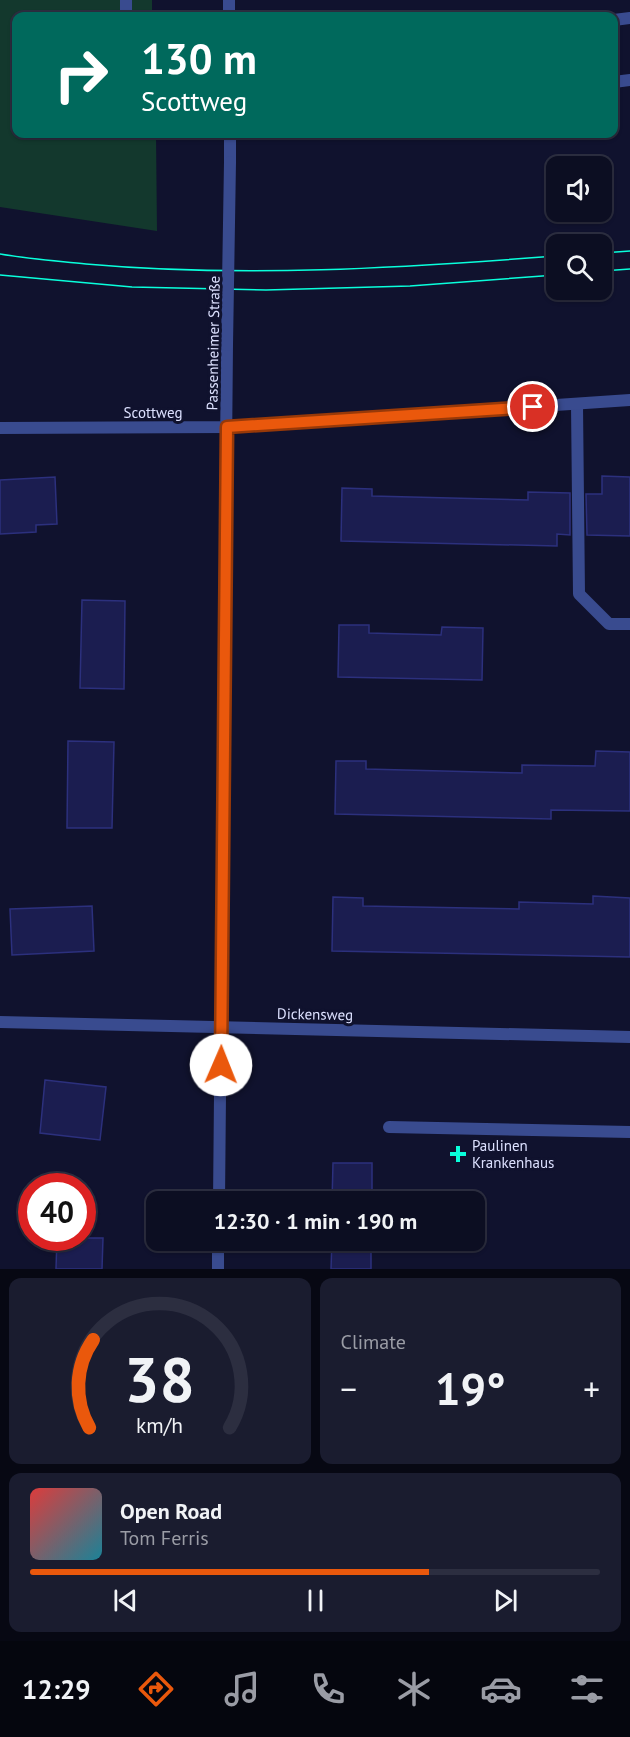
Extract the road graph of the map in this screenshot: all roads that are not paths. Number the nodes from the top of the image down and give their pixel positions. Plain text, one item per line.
1 (230, 138) edge
2 (630, 400) edge
3 (577, 405) junction
4 (227, 427) junction
5 (0, 428) edge
6 (630, 624) edge
7 (0, 1022) edge
8 (222, 1026) junction
9 (630, 1037) edge
10 (389, 1126) dead end
11 (630, 1132) edge
12 (219, 1191) edge
13 (218, 1251) edge
14 (218, 1269) edge

1 - 4 street, Passenheimer Straße, bridge
2 - 3 street, Scottweg
3 - 4 street, Scottweg
3 - 6 street
4 - 5 street, Scottweg
4 - 8 street, Passenheimer Straße
7 - 8 street, Dickensweg
8 - 9 street, Dickensweg
8 - 12 street, Passenheimer Straße
10 - 11 street
13 - 14 street

